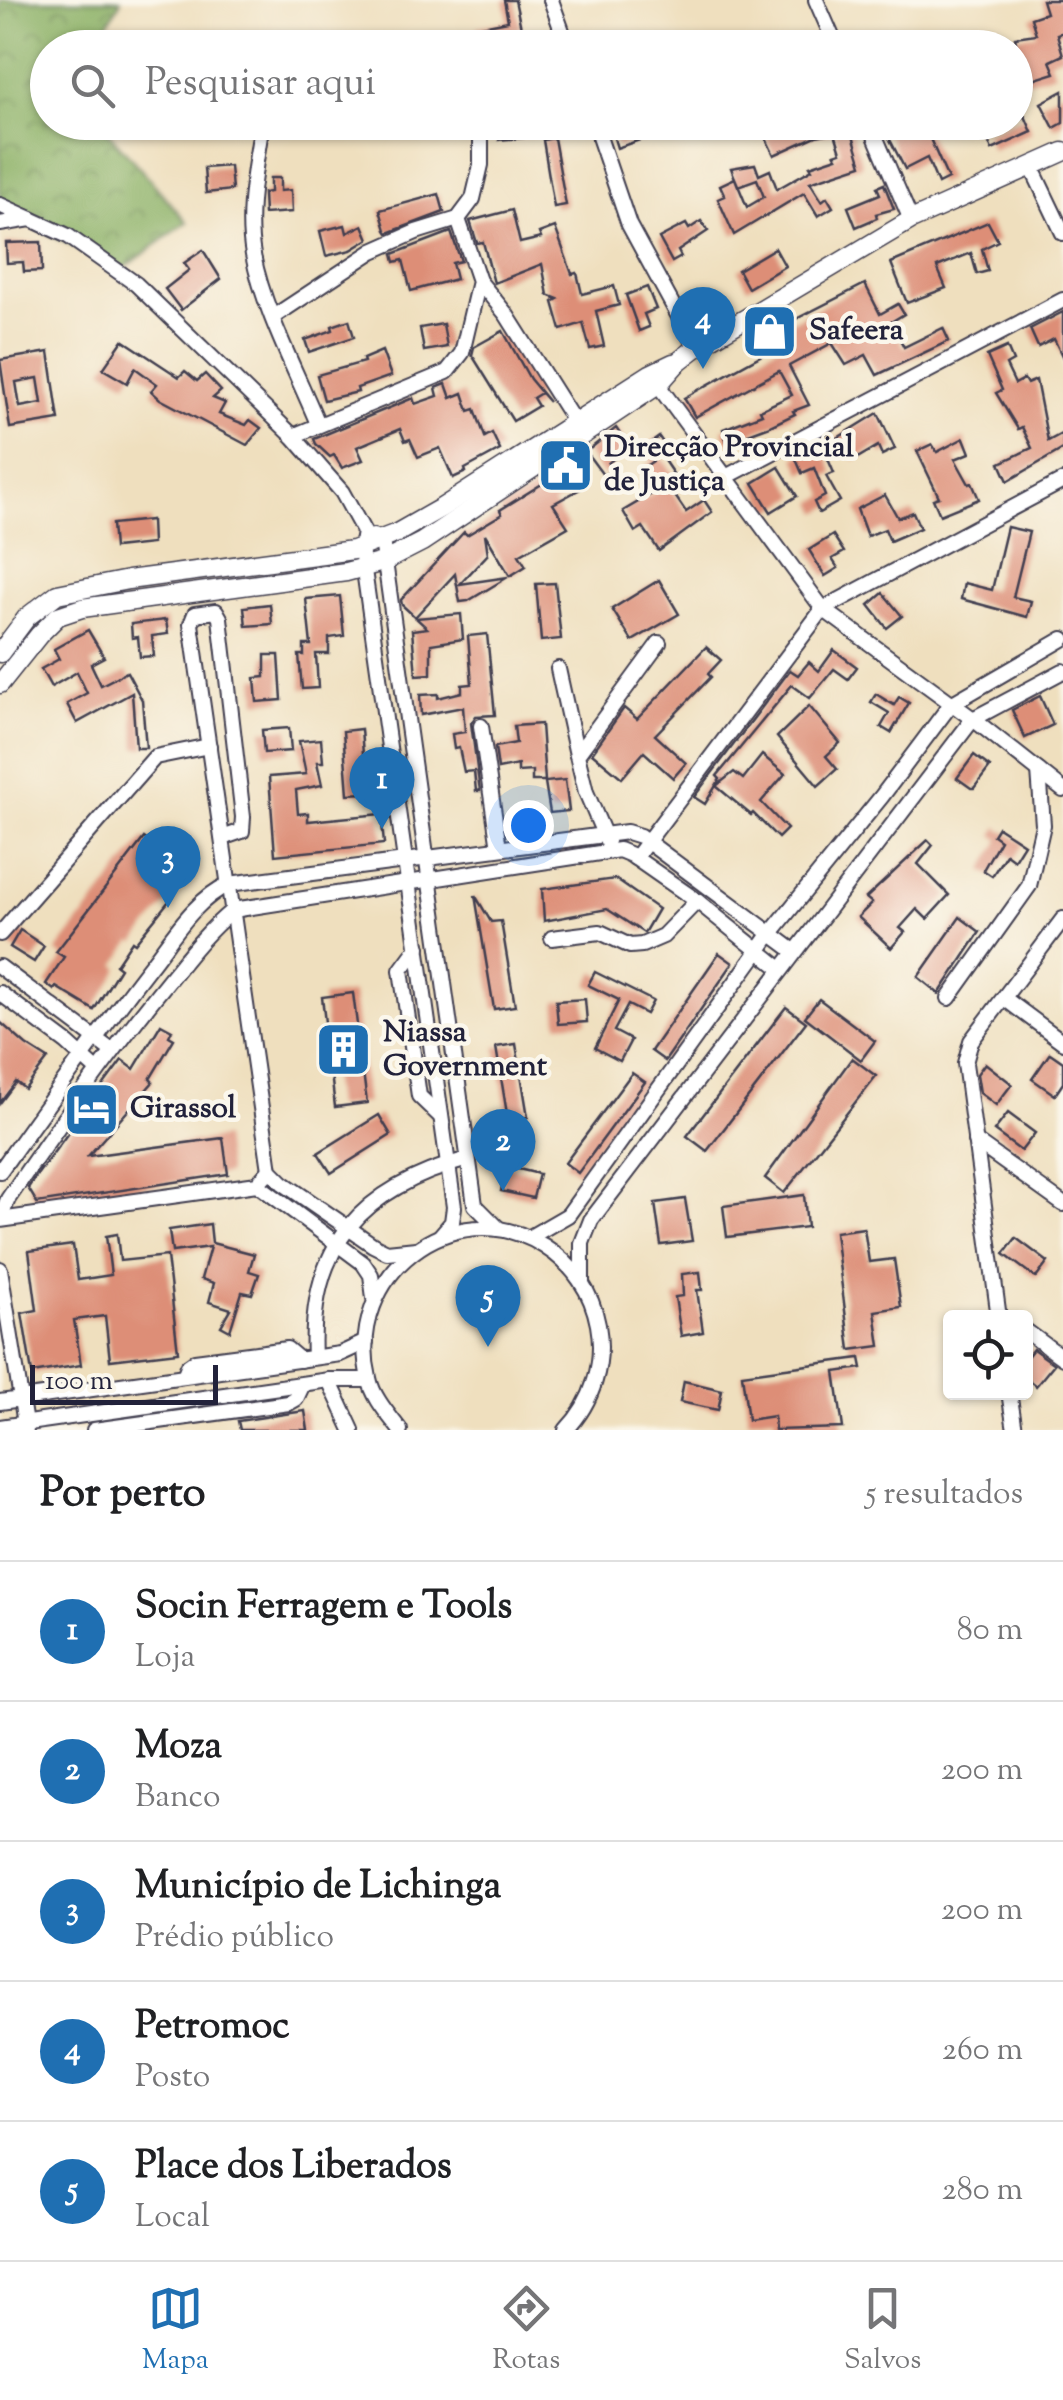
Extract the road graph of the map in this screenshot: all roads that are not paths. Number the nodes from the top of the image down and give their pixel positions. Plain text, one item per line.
1 (551, 0) edge
2 (816, 0) edge
3 (562, 30) edge
4 (829, 30) edge
5 (259, 140) edge
6 (481, 140) edge
7 (600, 140) edge
8 (877, 140) edge
9 (1063, 152) edge
10 (1031, 166) junction
11 (0, 205) edge
12 (458, 219) junction
13 (31, 220) junction
14 (911, 220) junction
15 (0, 224) edge
16 (1063, 233) edge
17 (479, 281) junction
18 (1063, 300) edge
19 (274, 317) junction
20 (696, 348) junction
21 (654, 380) junction
22 (575, 423) junction
23 (318, 424) junction
24 (292, 436) junction
25 (724, 478) junction
26 (1063, 481) edge
27 (368, 547) junction
28 (384, 562) junction
29 (188, 583) junction
30 (42, 604) junction
31 (822, 609) junction
32 (58, 616) junction
33 (1063, 640) edge
34 (659, 642) dead end
35 (0, 654) edge
36 (558, 669) dead end
37 (1063, 671) edge
38 (0, 684) edge
39 (951, 704) junction
40 (973, 719) junction
41 (481, 726) dead end
42 (209, 746) junction
43 (577, 755) junction
44 (1039, 771) junction
45 (1063, 790) edge
46 (882, 796) junction
47 (901, 814) junction
48 (604, 834) junction
49 (222, 838) junction
50 (647, 842) junction
51 (499, 848) junction
52 (610, 851) junction
53 (634, 858) junction
54 (428, 859) junction
55 (406, 861) junction
56 (432, 881) junction
57 (229, 884) junction
58 (409, 884) junction
59 (697, 902) junction
60 (234, 910) junction
61 (1063, 919) edge
62 (771, 933) junction
63 (0, 934) edge
64 (174, 936) junction
65 (552, 938) dead end
66 (418, 947) junction
67 (759, 951) junction
68 (794, 951) junction
69 (190, 953) junction
70 (0, 967) edge
71 (781, 969) junction
72 (446, 991) junction
73 (0, 993) edge
74 (424, 994) junction
75 (948, 998) dead end
76 (1004, 998) junction
77 (95, 1037) junction
78 (1063, 1042) edge
79 (112, 1051) junction
80 (82, 1057) junction
81 (457, 1060) junction
82 (434, 1063) junction
83 (97, 1070) junction
84 (441, 1117) junction
85 (975, 1141) junction
86 (468, 1159) junction
87 (448, 1164) junction
88 (270, 1170) junction
89 (0, 1171) edge
90 (257, 1184) junction
91 (1063, 1204) edge
92 (0, 1220) edge
93 (346, 1226) junction
94 (499, 1228) junction
95 (440, 1236) junction
96 (530, 1237) junction
97 (337, 1243) junction
98 (416, 1249) junction
99 (0, 1269) edge
100 (582, 1281) junction
101 (374, 1304) junction
102 (1000, 1310) edge
103 (1033, 1336) edge
104 (366, 1342) junction
105 (307, 1358) junction
106 (1063, 1358) edge
107 (178, 1377) junction
108 (329, 1380) junction
109 (369, 1380) junction
110 (303, 1384) junction
111 (224, 1395) junction
112 (21, 1399) junction
113 (1011, 1400) edge
114 (0, 1402) edge
115 (175, 1402) junction
116 (226, 1411) junction
117 (1, 1424) edge
118 (52, 1425) edge
119 (26, 1427) edge
120 (570, 1429) edge
121 (94, 1430) edge
122 (352, 1430) edge
123 (400, 1430) edge
124 (1015, 1430) edge

1 - 3 street
2 - 4 street
5 - 19 street
6 - 12 street
7 - 20 street
8 - 14 street
9 - 10 main road
10 - 14 main road
10 - 16 street
11 - 13 street
12 - 17 street
12 - 19 street
13 - 15 street
13 - 24 street
14 - 20 main road
17 - 22 street
17 - 23 street
18 - 25 street
19 - 23 street
20 - 21 main road
21 - 22 main road
21 - 25 street
21 - 28 main road
22 - 27 main road
23 - 24 street
24 - 27 street
25 - 31 street
26 - 31 street
27 - 28 main road
27 - 29 main road
27 - 55 street
28 - 54 street
29 - 30 main road
29 - 32 main road
30 - 32 main road
30 - 35 main road
31 - 39 street
31 - 50 street
32 - 38 main road
33 - 39 street
34 - 43 street
36 - 43 street
37 - 40 street
39 - 40 street
39 - 46 street
40 - 44 street
40 - 47 street
41 - 51 street
42 - 49 street
42 - 49 street
42 - 63 street
43 - 48 street
44 - 45 street
44 - 75 street
46 - 47 street
46 - 62 street
47 - 68 street
48 - 50 street
48 - 51 street
48 - 52 street
49 - 57 street
50 - 53 street
50 - 62 street
51 - 54 street
52 - 53 street
52 - 56 street
53 - 59 street
54 - 55 street
54 - 56 street
55 - 57 street
55 - 58 street
56 - 58 street
56 - 72 street
57 - 60 street
57 - 64 street
58 - 60 street
58 - 66 street
59 - 65 street
59 - 67 street
60 - 69 street
60 - 88 street
61 - 76 street
62 - 67 street
62 - 68 street
64 - 69 street
64 - 77 street
66 - 74 street
66 - 84 street
67 - 71 street
67 - 96 street
68 - 71 street
69 - 79 street
70 - 77 street
71 - 100 street
72 - 74 street
72 - 81 street
73 - 80 street
74 - 82 street
76 - 78 street
76 - 85 street
77 - 79 street
77 - 80 street
79 - 83 street
80 - 83 street
80 - 89 street
81 - 82 street
81 - 86 street
82 - 84 street
83 - 92 street
84 - 87 street
85 - 91 street
85 - 102 street
86 - 87 street
86 - 94 street
87 - 93 street
87 - 95 street
88 - 90 street
88 - 93 street
90 - 92 street
90 - 97 street
93 - 97 street
93 - 98 street
94 - 95 street
94 - 96 street
95 - 98 street
96 - 100 street
97 - 101 street
97 - 105 street
98 - 101 street
99 - 112 street
100 - 120 street
101 - 104 street
103 - 106 street
104 - 105 street
104 - 109 street
105 - 107 street
107 - 112 street
107 - 115 street
108 - 109 street
108 - 110 street
108 - 122 street
109 - 123 street
110 - 111 street
110 - 116 street
111 - 115 street
111 - 116 street
112 - 114 street
112 - 119 street
113 - 124 street
115 - 118 street
116 - 121 street
117 - 119 street
118 - 119 street

